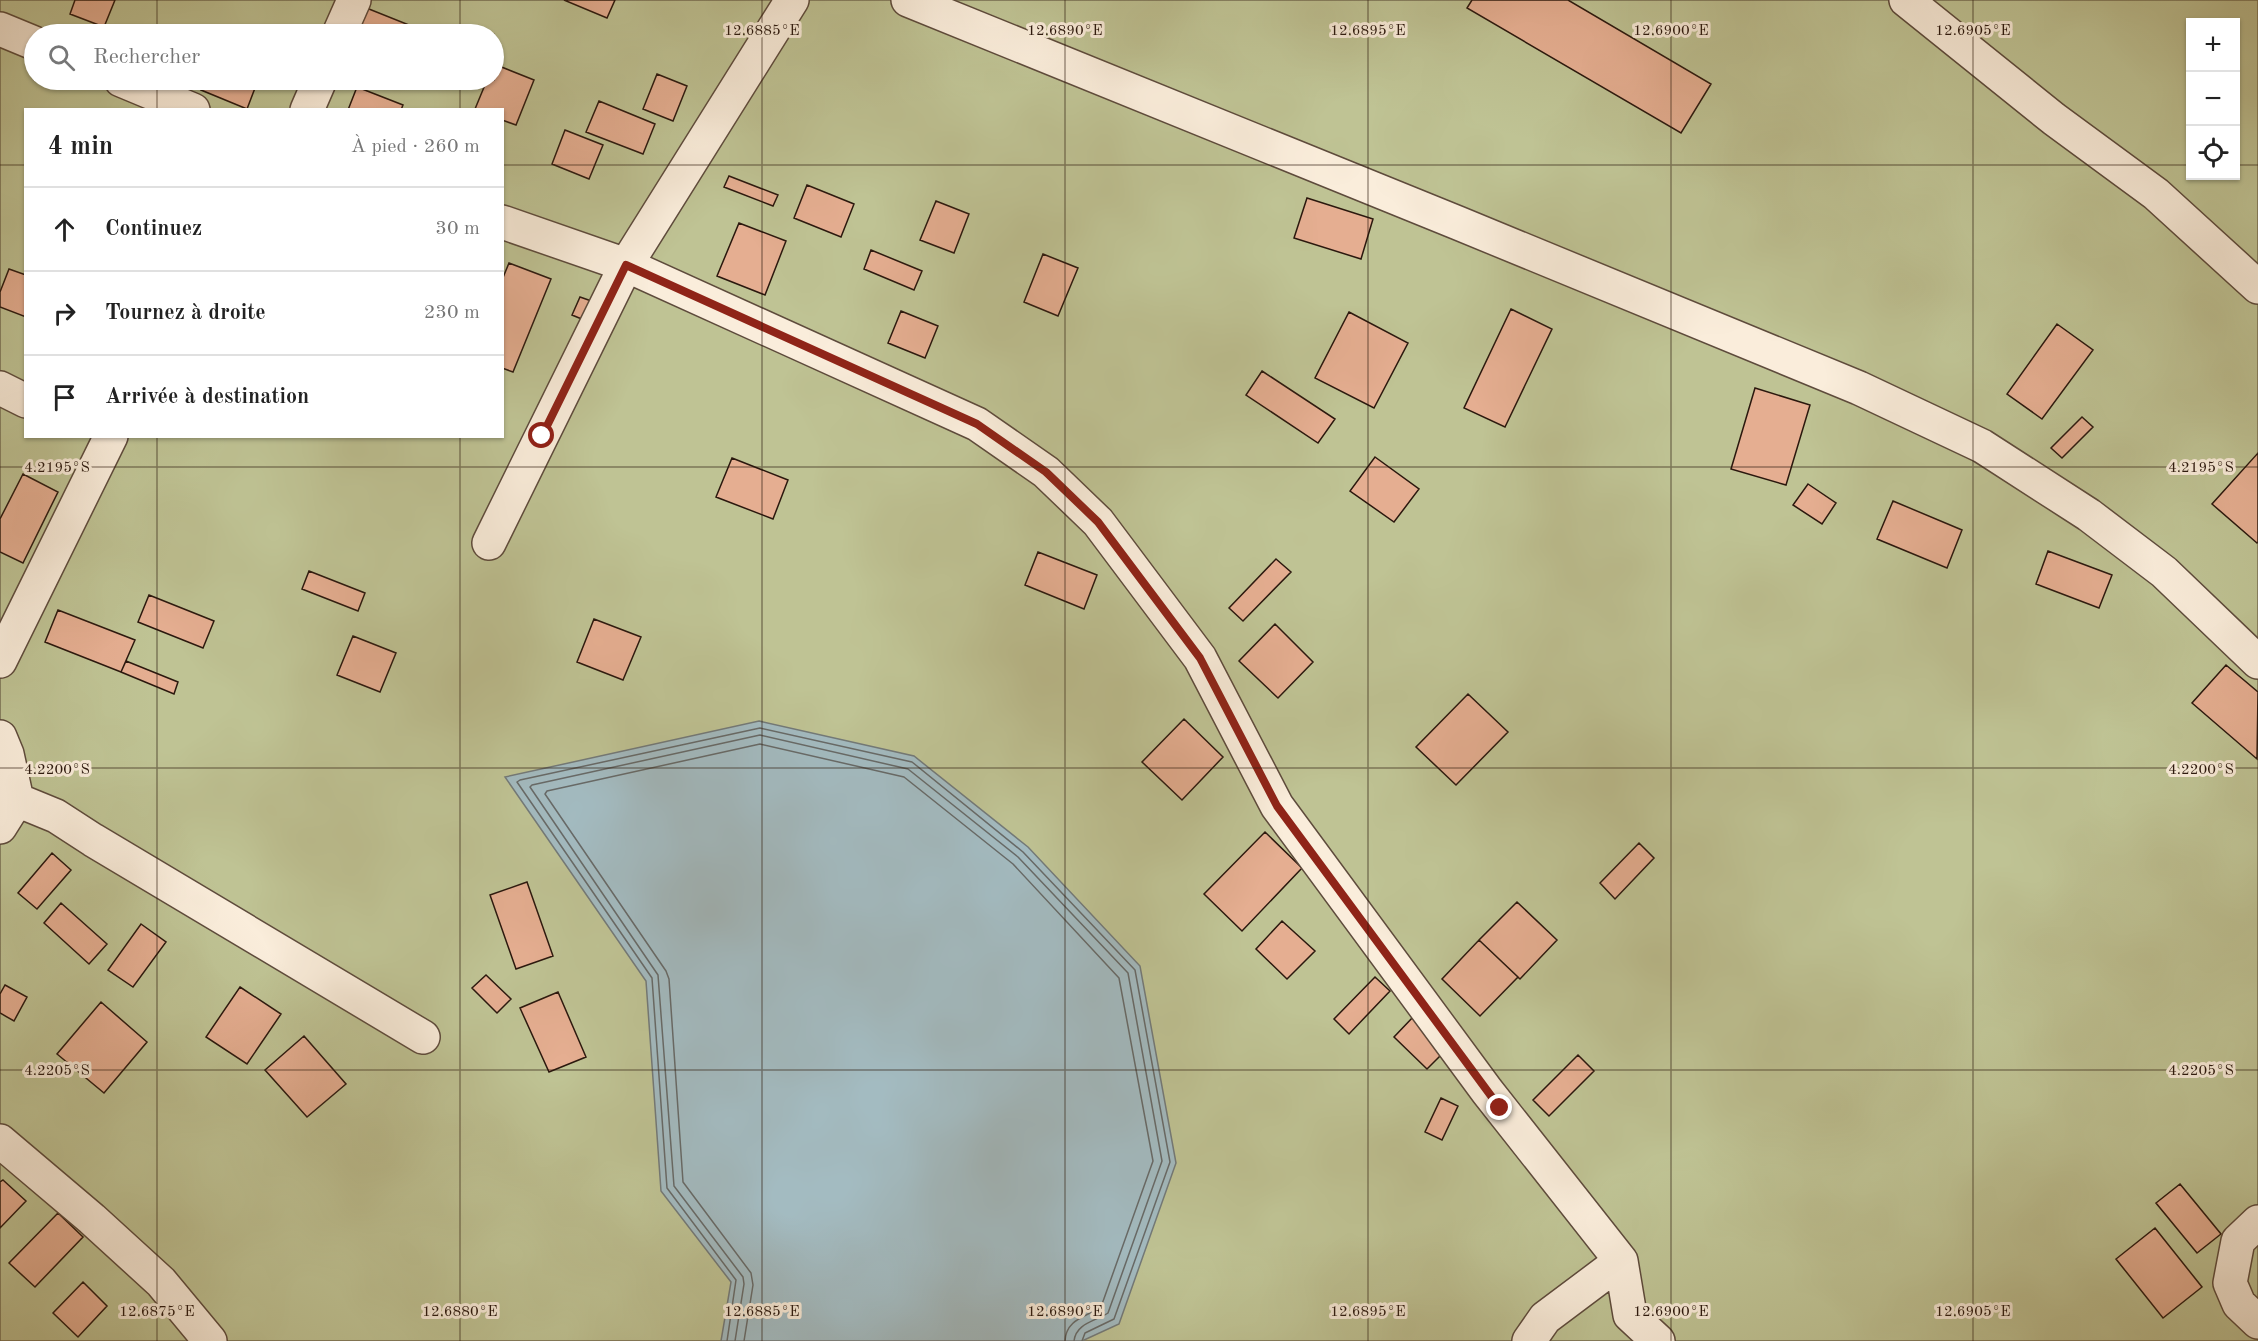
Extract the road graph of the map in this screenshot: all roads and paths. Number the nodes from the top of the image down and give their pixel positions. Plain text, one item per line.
1 (354, 0) edge
2 (792, 0) edge
3 (908, 0) edge
4 (1906, 0) edge
5 (343, 24) edge
6 (0, 29) edge
7 (24, 40) edge
8 (145, 90) edge
9 (316, 90) edge
10 (189, 108) edge
11 (308, 108) edge
12 (504, 223) edge
13 (626, 265) junction
14 (2258, 286) edge
15 (0, 388) edge
16 (24, 400) edge
17 (104, 439) edge
18 (489, 543) dead end
19 (0, 661) edge
20 (2258, 662) edge
21 (2, 747) edge
22 (8, 813) edge
23 (423, 1037) dead end
24 (0, 1141) edge
25 (2258, 1222) edge
26 (1621, 1261) junction
27 (2258, 1322) edge
28 (210, 1341) edge
29 (1529, 1341) edge
30 (1658, 1341) edge

1 - 5 street
2 - 13 street
3 - 20 street
4 - 14 street
6 - 7 street
8 - 10 street
9 - 11 street
12 - 13 street
13 - 18 street
13 - 26 street
15 - 16 street
17 - 19 street
21 - 22 street
22 - 23 street
24 - 28 street
25 - 27 street
26 - 29 street
26 - 30 street

